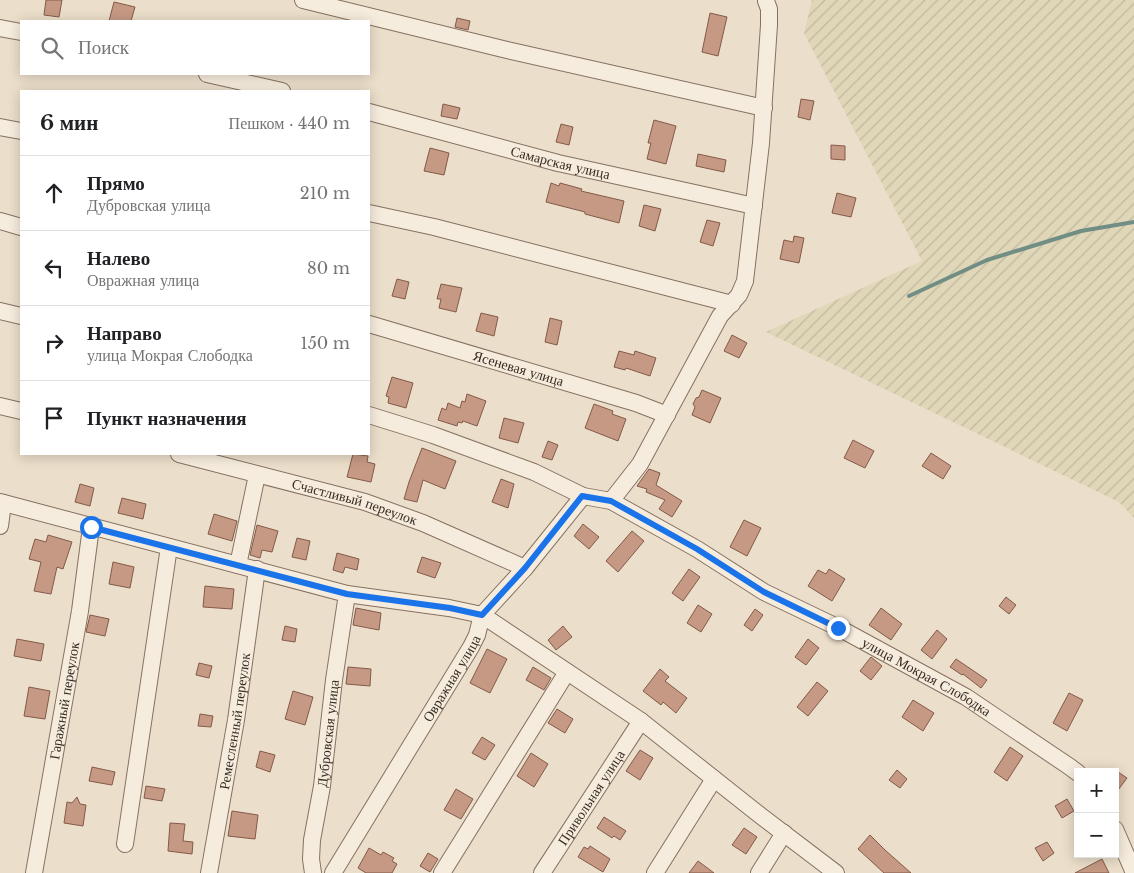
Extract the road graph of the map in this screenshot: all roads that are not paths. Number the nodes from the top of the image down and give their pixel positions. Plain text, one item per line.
1 (303, 0) edge
2 (766, 0) edge
3 (0, 28) edge
4 (20, 32) edge
5 (211, 75) edge
6 (278, 90) edge
7 (764, 108) junction
8 (370, 112) edge
9 (0, 127) edge
10 (20, 132) edge
11 (754, 206) junction
12 (370, 213) edge
13 (0, 221) edge
14 (20, 227) edge
15 (732, 304) junction
16 (0, 311) edge
17 (20, 316) edge
18 (370, 324) edge
19 (0, 406) edge
20 (20, 411) edge
21 (370, 415) edge
22 (667, 415) junction
23 (183, 455) edge
24 (258, 475) junction
25 (582, 496) junction
26 (611, 501) junction
27 (2, 502) edge
28 (0, 526) edge
29 (91, 527) junction
30 (169, 548) junction
31 (238, 566) junction
32 (525, 568) junction
33 (257, 569) junction
34 (347, 594) junction
35 (482, 615) junction
36 (567, 672) junction
37 (641, 721) junction
38 (1074, 770) edge
39 (714, 779) junction
40 (784, 833) junction
41 (1119, 838) edge
42 (125, 844) dead end
43 (34, 873) edge
44 (209, 873) edge
45 (313, 873) edge
46 (333, 873) edge
47 (442, 873) edge
48 (542, 873) edge
49 (655, 873) edge
50 (759, 873) edge
51 (836, 873) edge
52 (1134, 873) edge

1 - 7 street
2 - 7 street
3 - 4 street
5 - 6 street
7 - 11 street
8 - 11 street, Самарская улица
9 - 10 street
11 - 15 street
12 - 15 street
13 - 14 street
15 - 22 street
16 - 17 street
18 - 22 street, Ясеневая улица
19 - 20 street
21 - 25 street, улица Мокрая Слободка
22 - 26 street
23 - 24 street, Счастливый переулок
24 - 31 street
24 - 32 street, Счастливый переулок
25 - 26 street, улица Мокрая Слободка
25 - 32 street, Овражная улица
26 - 38 street, улица Мокрая Слободка
27 - 28 street
27 - 29 street
29 - 30 street
29 - 43 street, Гаражный переулок
30 - 31 street
30 - 42 street
31 - 33 street
32 - 35 street, Овражная улица
33 - 34 street
33 - 44 street, Ремесленный переулок
34 - 35 street
34 - 45 street, Дубровская улица
35 - 36 street
35 - 46 street, Овражная улица
36 - 37 street
36 - 47 street
37 - 39 street
37 - 48 street, Привольная улица
39 - 40 street
39 - 49 street
40 - 50 street
40 - 51 street
41 - 52 street

